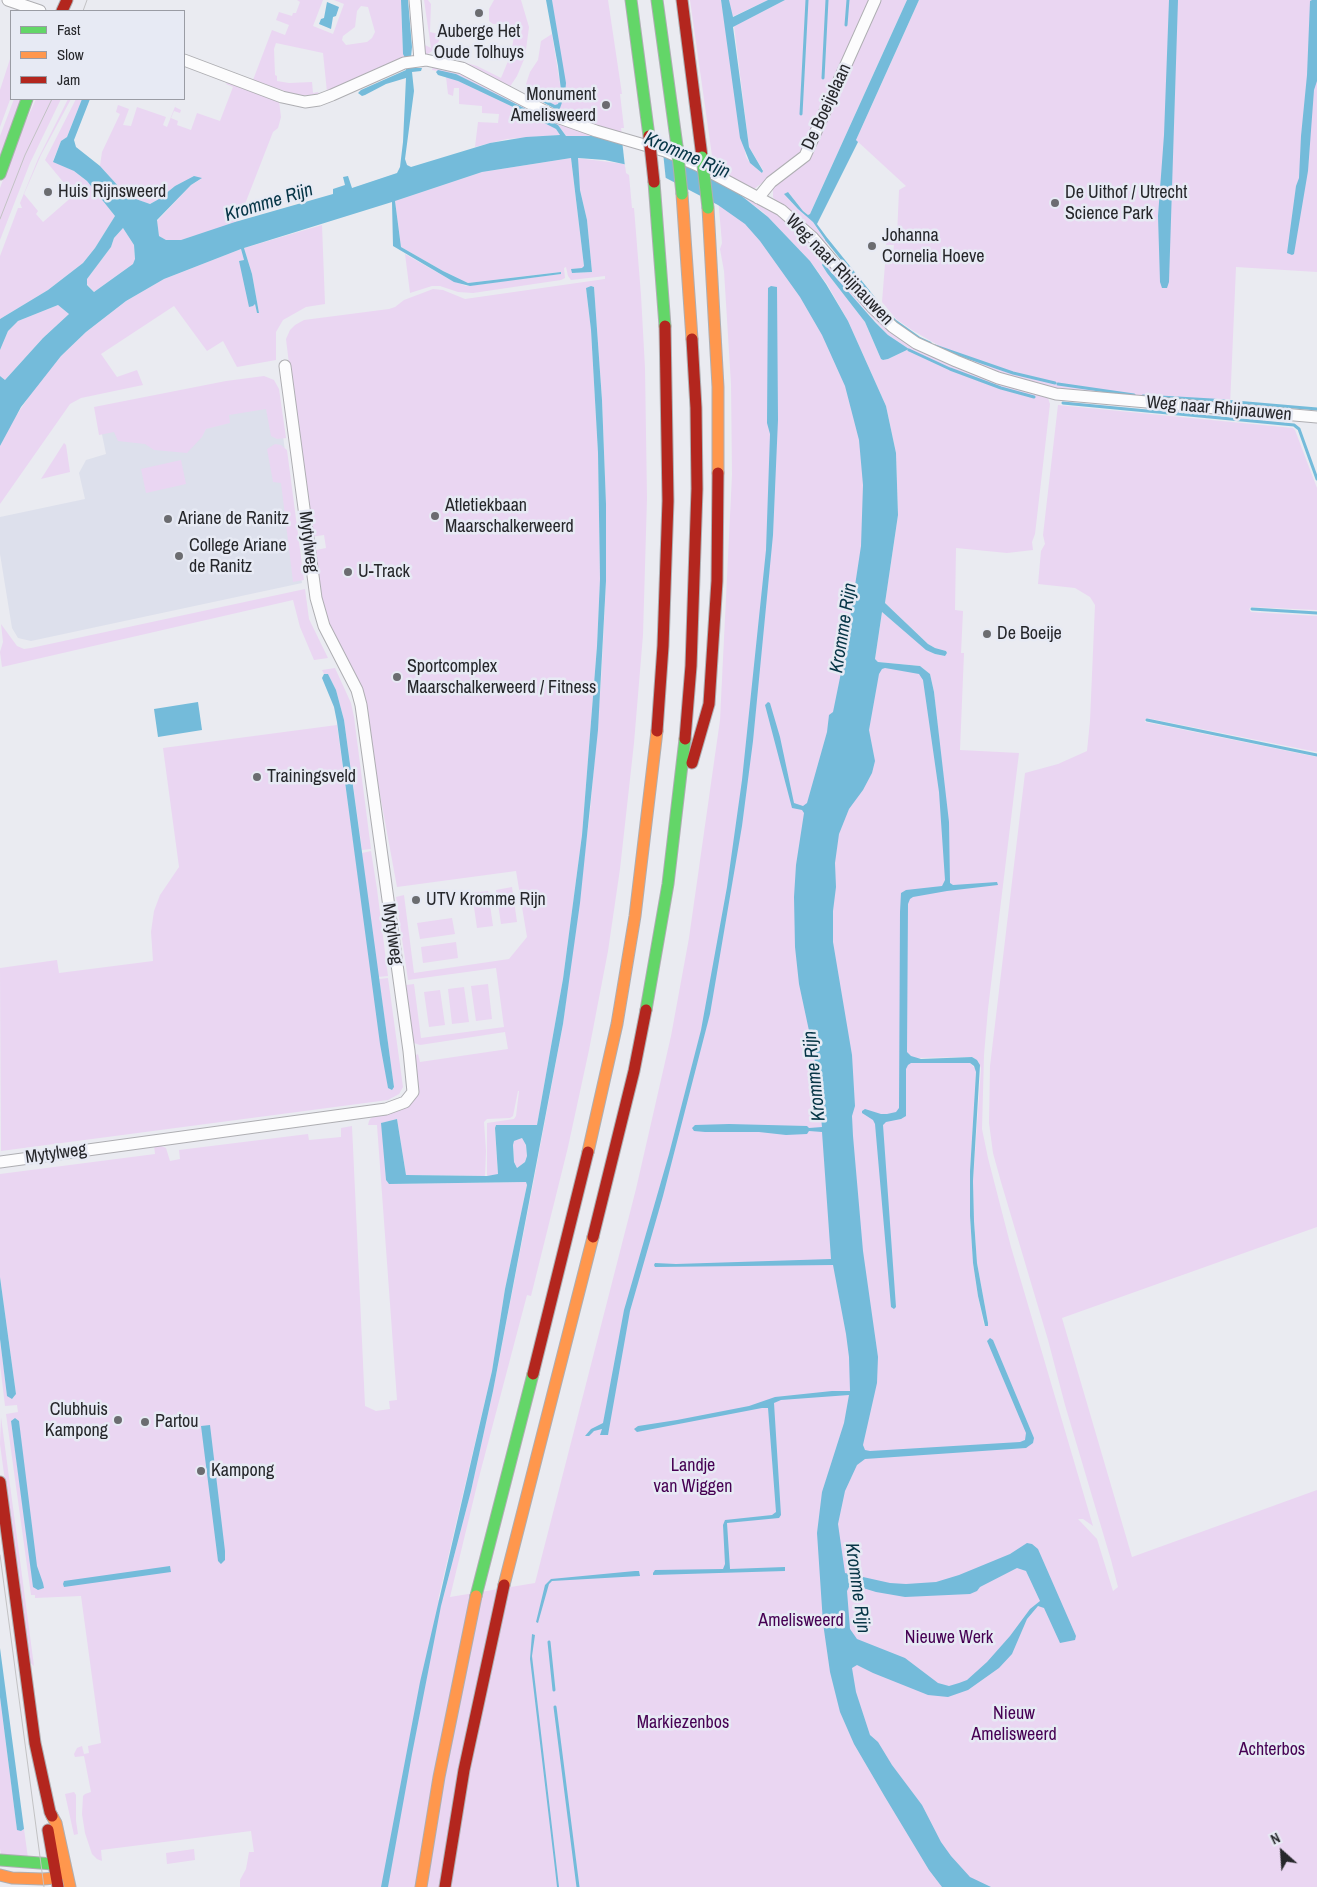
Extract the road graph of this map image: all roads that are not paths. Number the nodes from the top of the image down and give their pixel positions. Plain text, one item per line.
1 (8, 0) edge
2 (415, 0) edge
3 (631, 0) edge
4 (657, 0) edge
5 (682, 0) edge
6 (875, 0) edge
7 (37, 10) edge
8 (185, 60) edge
9 (412, 62) junction
10 (27, 100) edge
11 (0, 174) edge
12 (758, 198) junction
13 (285, 366) dead end
14 (1317, 417) edge
15 (678, 811) junction
16 (0, 1162) edge
17 (0, 1482) edge
18 (50, 1812) junction
19 (0, 1860) edge
20 (53, 1864) junction
21 (64, 1868) junction
22 (0, 1875) edge
23 (57, 1882) edge
24 (70, 1887) edge
25 (421, 1887) edge
26 (445, 1887) edge

1 - 7 street
2 - 9 street
3 - 25 main road, bridge
4 - 15 main road, bridge
5 - 15 main road, bridge
6 - 12 street, De Boeijelaan
8 - 9 street
9 - 12 street, Weg naar Rhijnauwen
10 - 11 main road
12 - 14 street, Weg naar Rhijnauwen
13 - 16 street, Mytylweg
15 - 26 main road
17 - 18 main road
18 - 20 main road
18 - 21 main road
19 - 20 main road
20 - 21 main road
20 - 23 main road
21 - 23 main road
21 - 24 main road
22 - 23 main road

